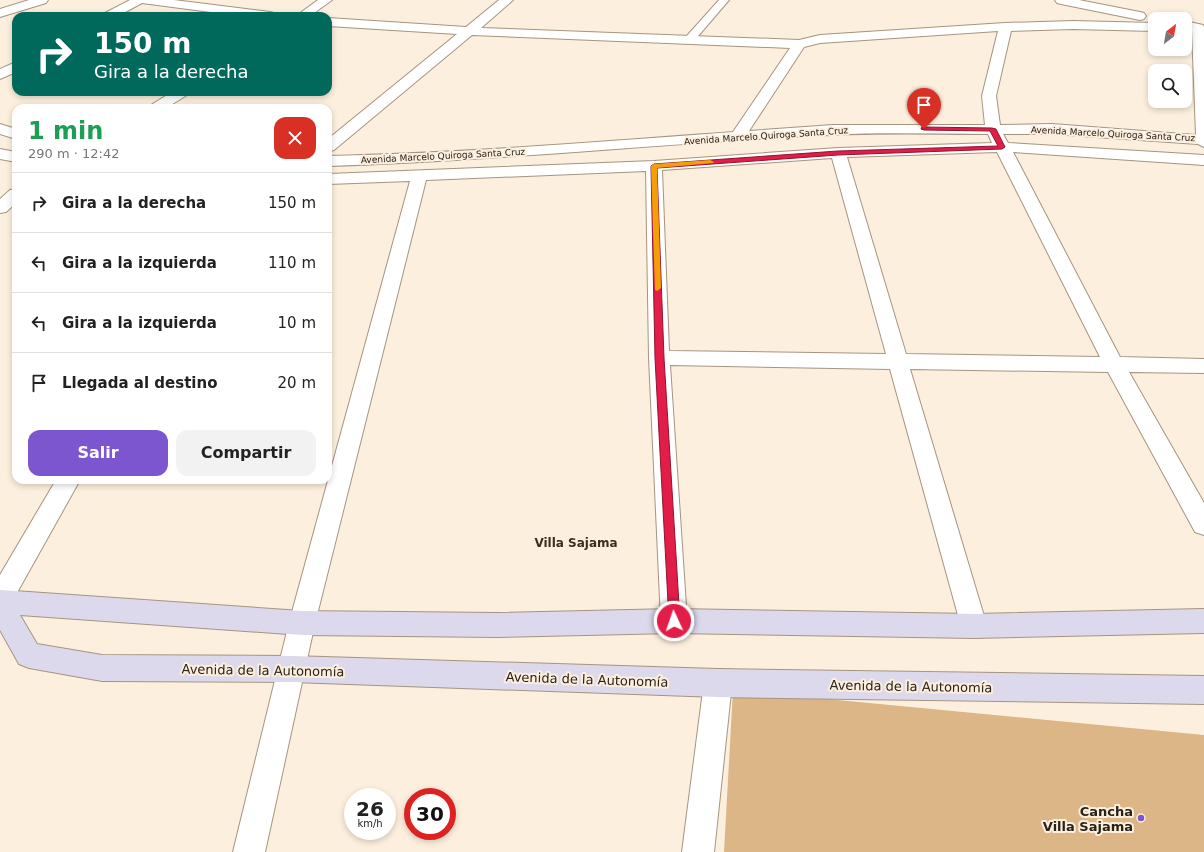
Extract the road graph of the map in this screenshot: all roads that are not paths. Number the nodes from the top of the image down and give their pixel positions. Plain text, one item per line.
1 (42, 0) edge
2 (139, 0) edge
3 (144, 0) edge
4 (326, 0) edge
5 (507, 0) edge
6 (724, 0) edge
7 (1061, 0) edge
8 (116, 12) edge
9 (238, 12) edge
10 (308, 12) edge
11 (0, 13) edge
12 (1148, 18) edge
13 (332, 22) edge
14 (1005, 27) junction
15 (1148, 27) edge
16 (1193, 28) edge
17 (469, 31) junction
18 (689, 40) junction
19 (799, 44) junction
20 (12, 68) edge
21 (0, 75) edge
22 (176, 96) edge
23 (162, 104) edge
24 (0, 129) edge
25 (992, 129) junction
26 (12, 133) edge
27 (738, 137) junction
28 (1204, 140) edge
29 (332, 144) edge
30 (1002, 147) junction
31 (838, 153) junction
32 (0, 154) edge
33 (12, 156) edge
34 (1204, 160) edge
35 (332, 161) edge
36 (654, 166) junction
37 (419, 176) junction
38 (332, 179) edge
39 (12, 198) edge
40 (0, 208) edge
41 (659, 358) junction
42 (899, 360) junction
43 (1114, 365) junction
44 (1204, 366) edge
45 (66, 484) edge
46 (1204, 525) edge
47 (0, 599) edge
48 (0, 604) edge
49 (674, 621) junction
50 (1204, 621) edge
51 (302, 623) junction
52 (974, 626) junction
53 (292, 669) junction
54 (718, 683) junction
55 (1204, 690) edge
56 (249, 852) edge
57 (698, 852) edge

1 - 11 street
2 - 8 street
3 - 9 street
4 - 10 street
5 - 17 street
6 - 18 lane
7 - 12 street
13 - 17 street
14 - 15 street
14 - 19 street
14 - 25 street
16 - 28 street
17 - 18 street
17 - 29 street
18 - 19 street
19 - 27 street
20 - 21 street
22 - 23 street
24 - 26 street
25 - 27 street, Avenida Marcelo Quiroga Santa Cruz
25 - 28 street, Avenida Marcelo Quiroga Santa Cruz
25 - 30 street
27 - 35 street, Avenida Marcelo Quiroga Santa Cruz
30 - 31 street, Avenida Marcelo Quiroga Santa Cruz
30 - 34 street, Avenida Marcelo Quiroga Santa Cruz
30 - 43 street
31 - 36 street, Avenida Marcelo Quiroga Santa Cruz
31 - 42 street
32 - 33 street
36 - 37 street, Avenida Marcelo Quiroga Santa Cruz
36 - 41 street
37 - 38 street, Avenida Marcelo Quiroga Santa Cruz
37 - 51 street
39 - 40 street
41 - 42 street
41 - 49 street
42 - 43 street
42 - 52 street
43 - 44 street
43 - 46 street
45 - 47 street
48 - 51 street, Avenida de la Autonomía
48 - 53 street, Avenida de la Autonomía
49 - 51 street, Avenida de la Autonomía
49 - 52 street, Avenida de la Autonomía
50 - 52 street, Avenida de la Autonomía
51 - 53 street
53 - 54 street, Avenida de la Autonomía
53 - 56 street
54 - 55 street, Avenida de la Autonomía
54 - 57 street

